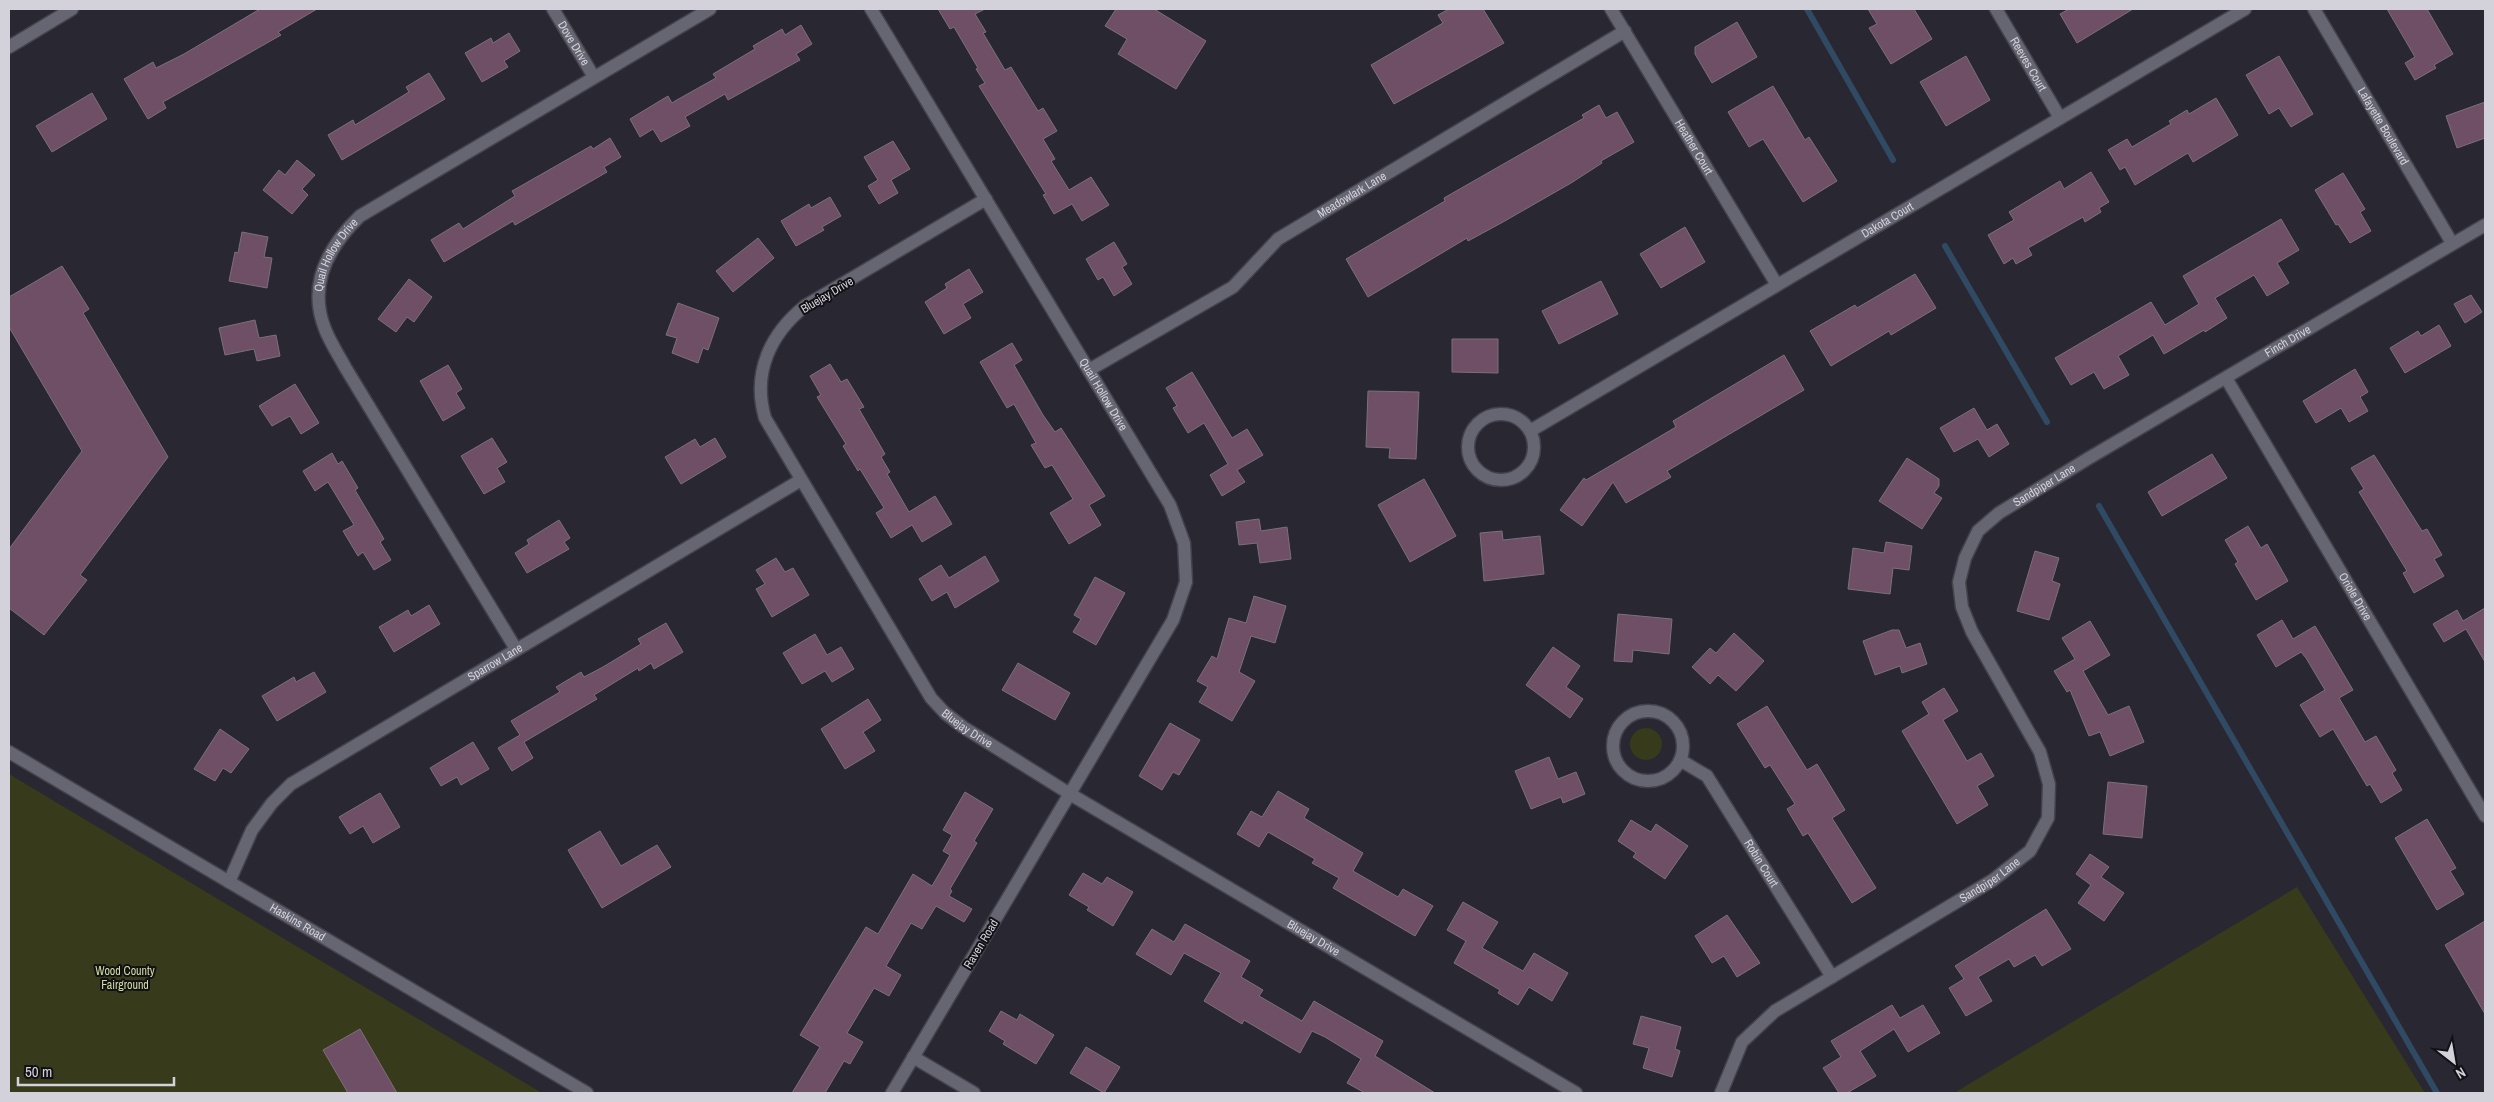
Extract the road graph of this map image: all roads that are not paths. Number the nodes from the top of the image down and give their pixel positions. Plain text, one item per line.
1 (72, 9) edge
2 (553, 9) edge
3 (710, 9) edge
4 (871, 9) edge
5 (1611, 9) edge
6 (1996, 9) edge
7 (2245, 9) edge
8 (2314, 9) edge
9 (1625, 31) junction
10 (9, 47) edge
11 (594, 78) junction
12 (2060, 118) junction
13 (986, 199) junction
14 (2485, 225) edge
15 (2452, 243) junction
16 (1777, 285) junction
17 (1089, 370) junction
18 (2226, 378) junction
19 (1530, 431) junction
20 (2089, 458) joint
21 (801, 480) junction
22 (516, 649) junction
23 (9, 752) edge
24 (1680, 760) junction
25 (1070, 794) junction
26 (2485, 816) edge
27 (229, 882) junction
28 (1832, 977) junction
29 (913, 1057) junction
30 (587, 1093) edge
31 (892, 1093) edge
32 (974, 1093) edge
33 (1576, 1093) edge
34 (1722, 1093) edge

1 - 10 street
2 - 11 street, Dove Drive
3 - 11 street, Quail Hollow Drive
4 - 13 street, Quail Hollow Drive
5 - 9 street, Heather Court
6 - 12 street, Reeves Court
7 - 12 street, Dakota Court
8 - 15 street, Lafayette Boulevard
9 - 16 street, Heather Court
9 - 17 street, Meadowlark Lane
11 - 22 street, Quail Hollow Drive
12 - 16 street, Dakota Court
13 - 17 street, Quail Hollow Drive
13 - 21 street, Bluejay Drive
14 - 15 street, Finch Drive
15 - 18 street, Finch Drive
16 - 19 street, Dakota Court
17 - 25 street, Quail Hollow Drive
18 - 20 street, Finch Drive
18 - 26 street, Oriole Drive
19 - 19 street
20 - 28 street, Sandpiper Lane
21 - 22 street, Sparrow Lane
21 - 25 street, Bluejay Drive
22 - 27 street, Sparrow Lane
23 - 27 street, Haskins Road
24 - 24 street
24 - 28 street, Robin Court
25 - 29 street, Raven Road
25 - 33 street, Bluejay Drive
27 - 30 street, Haskins Road
28 - 34 street, Sandpiper Lane
29 - 31 street, Raven Road
29 - 32 street

